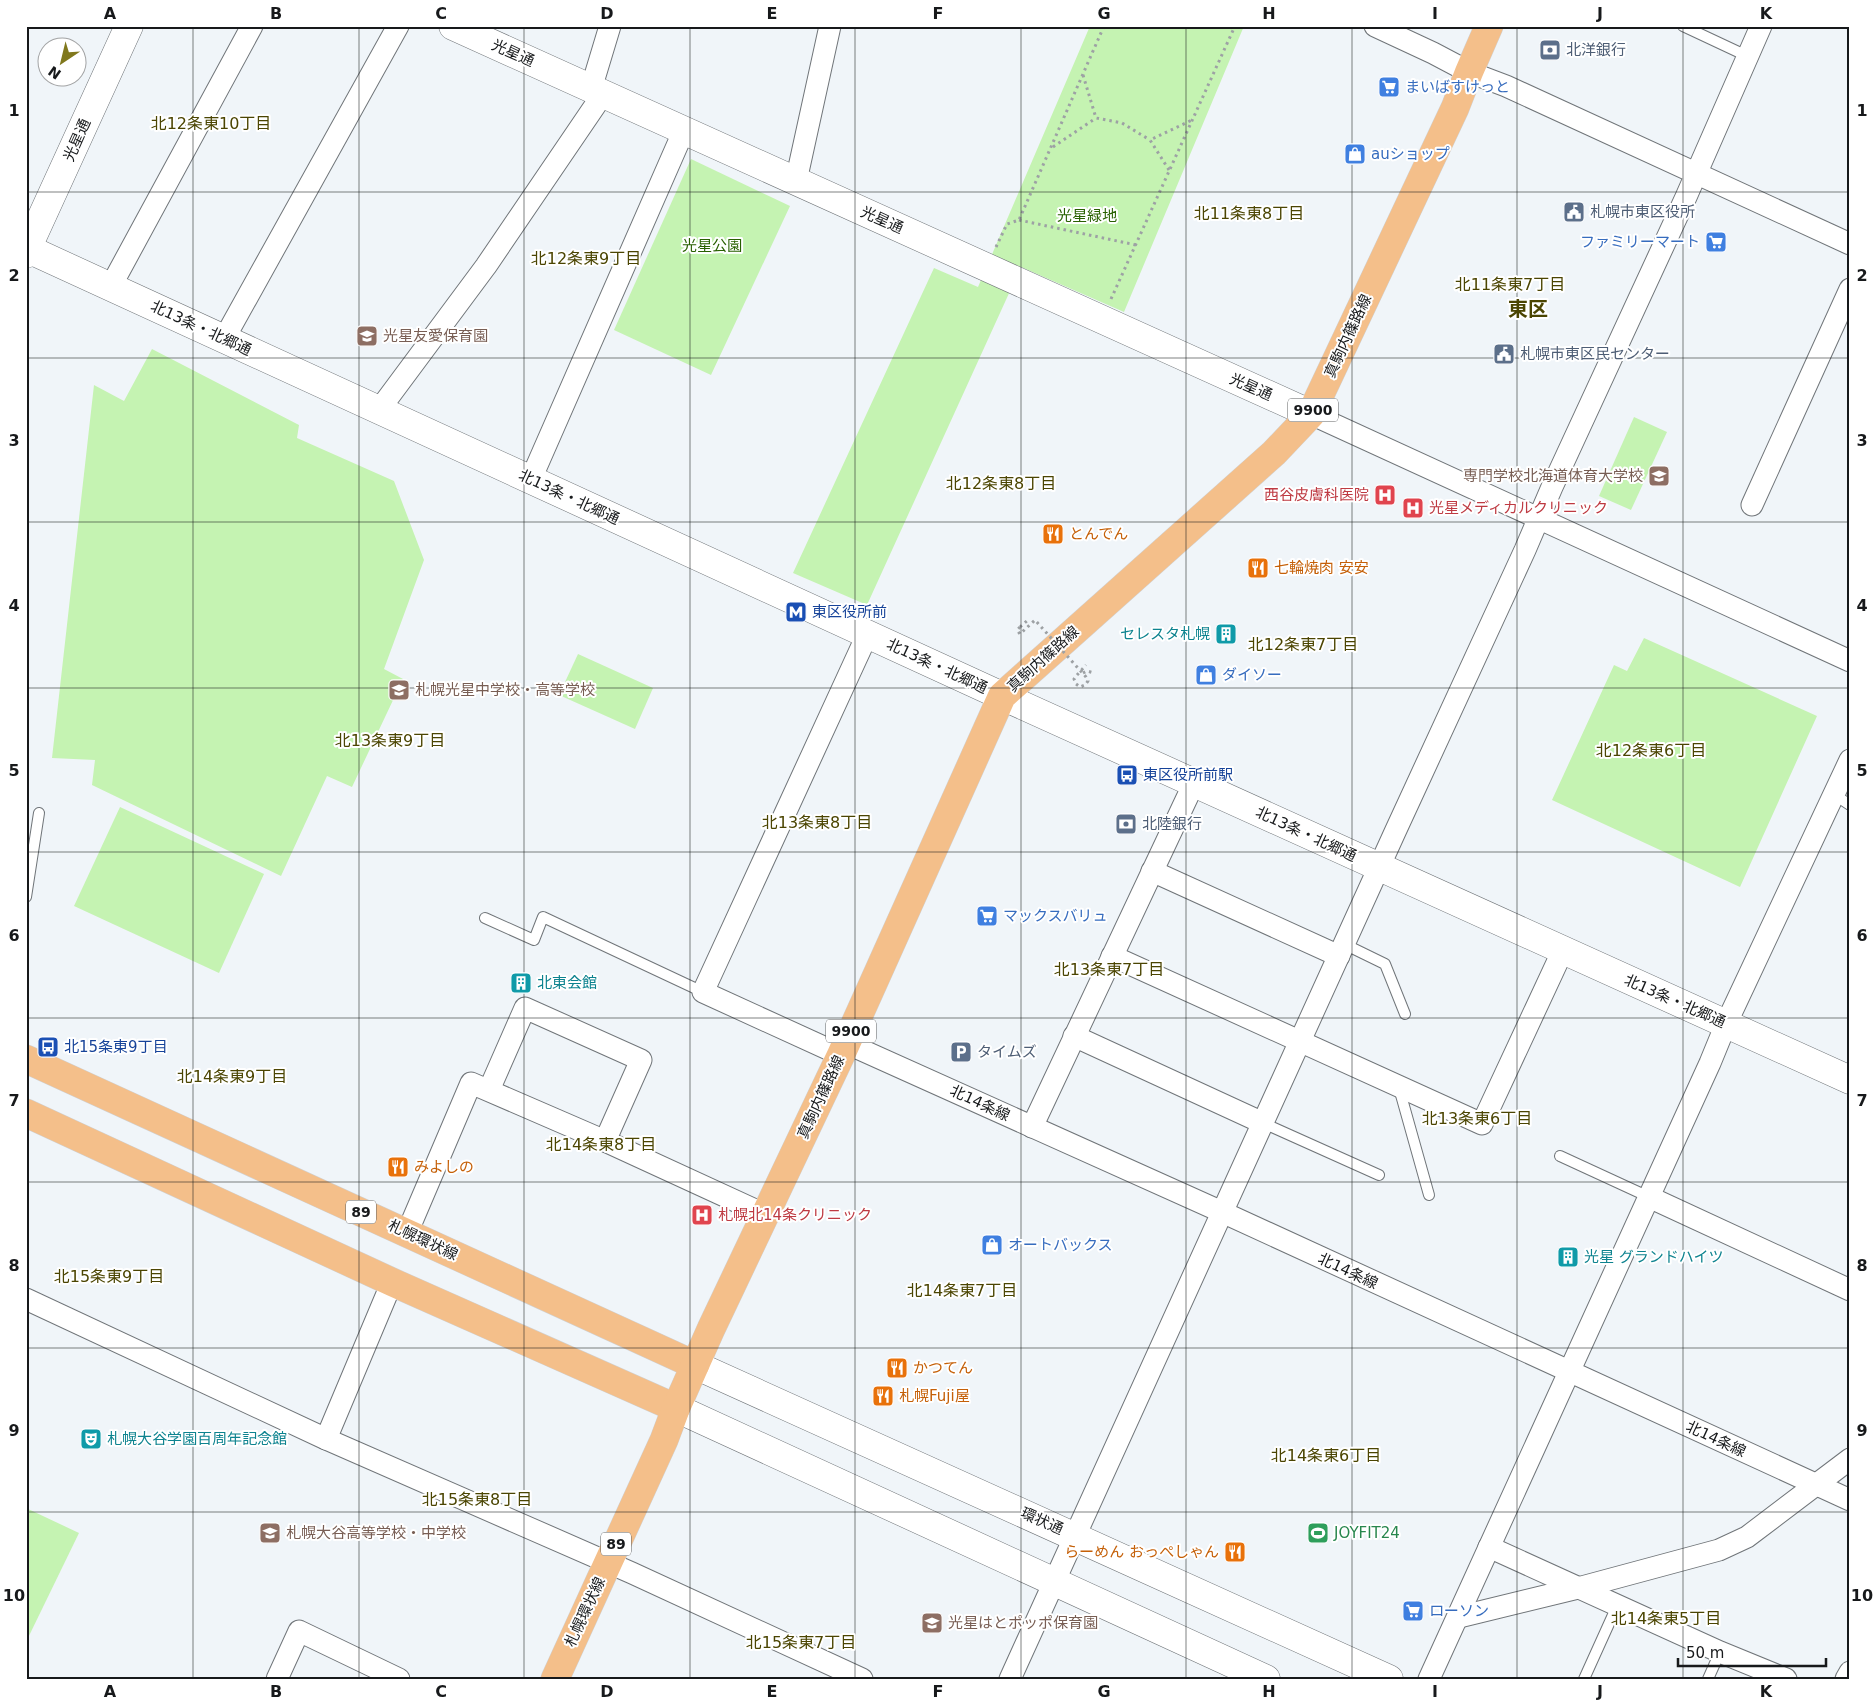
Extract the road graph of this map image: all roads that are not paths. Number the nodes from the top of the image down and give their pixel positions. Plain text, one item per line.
1 (129, 26) edge
2 (252, 26) edge
3 (398, 26) edge
4 (452, 26) edge
5 (610, 26) edge
6 (830, 26) edge
7 (1375, 26) edge
8 (1489, 26) edge
9 (1683, 26) edge
10 (1761, 26) edge
11 (1748, 56) junction
12 (1469, 72) junction
13 (597, 91) junction
14 (684, 130) junction
15 (1696, 173) junction
16 (796, 181) junction
17 (1850, 244) edge
18 (26, 250) edge
19 (111, 286) junction
20 (1850, 289) edge
21 (224, 339) junction
22 (379, 410) junction
23 (1311, 414) junction
24 (531, 479) junction
25 (1752, 505) dead end
26 (1539, 518) junction
27 (868, 633) junction
28 (1850, 660) edge
29 (1002, 696) junction
30 (1850, 760) edge
31 (1194, 782) junction
32 (1842, 800) edge
33 (39, 813) dead end
34 (31, 836) edge
35 (1379, 867) junction
36 (1152, 871) junction
37 (26, 897) edge
38 (486, 918) dead end
39 (1341, 950) junction
40 (1563, 950) junction
41 (1112, 956) junction
42 (703, 992) junction
43 (1405, 1014) dead end
44 (1726, 1024) junction
45 (1074, 1036) junction
46 (1301, 1040) junction
47 (844, 1049) junction
48 (26, 1059) edge
49 (1850, 1080) edge
50 (1398, 1085) junction
51 (489, 1090) junction
52 (26, 1113) edge
53 (1264, 1123) junction
54 (1032, 1127) junction
55 (605, 1141) junction
56 (1560, 1156) dead end
57 (1379, 1175) dead end
58 (1429, 1195) dead end
59 (1649, 1197) junction
60 (1222, 1212) junction
61 (766, 1215) junction
62 (407, 1233) junction
63 (392, 1282) junction
64 (1850, 1290) edge
65 (26, 1299) edge
66 (695, 1365) junction
67 (1569, 1372) junction
68 (676, 1408) junction
69 (326, 1439) junction
70 (1850, 1459) edge
71 (1816, 1485) junction
72 (1850, 1500) edge
73 (1074, 1536) junction
74 (1489, 1547) junction
75 (608, 1562) junction
76 (1053, 1582) junction
77 (1578, 1588) junction
78 (1617, 1606) junction
79 (1458, 1617) junction
80 (1720, 1652) junction
81 (813, 1656) junction
82 (1850, 1672) edge
83 (1260, 1678) edge
84 (277, 1679) edge
85 (399, 1679) edge
86 (555, 1679) edge
87 (818, 1679) edge
88 (862, 1679) edge
89 (1010, 1679) edge
90 (1389, 1679) edge
91 (1429, 1679) edge
92 (1584, 1679) edge
93 (1708, 1679) edge
94 (1786, 1679) edge
95 (1846, 1679) edge

1 - 18 street, 光星通
2 - 19 street
3 - 21 street
4 - 13 street, 光星通
5 - 13 street
6 - 16 street
7 - 12 street
8 - 12 main road, 真駒内篠路線 / 9900
9 - 11 lane
10 - 11 street
11 - 15 street
12 - 15 street
12 - 23 main road, 真駒内篠路線 / 9900
13 - 14 street, 光星通
13 - 22 street
14 - 16 street, 光星通
14 - 24 street
15 - 17 street
15 - 26 street
16 - 23 street, 光星通
18 - 19 street, 北13条・北郷通
19 - 21 street, 北13条・北郷通
20 - 25 street
21 - 22 street, 北13条・北郷通
22 - 24 street, 北13条・北郷通
23 - 26 street
23 - 29 main road, 真駒内篠路線 / 9900
24 - 27 street, 北13条・北郷通
26 - 28 street
26 - 35 street
27 - 29 street, 北13条・北郷通
27 - 42 street
29 - 31 street, 北13条・北郷通
29 - 47 main road, 真駒内篠路線 / 9900
30 - 32 street
31 - 35 street, 北13条・北郷通
31 - 36 street
32 - 44 street
33 - 34 lane
34 - 37 lane
35 - 39 street
35 - 40 street, 北13条・北郷通
36 - 39 street
36 - 41 street
38 - 42 lane
39 - 43 lane
39 - 46 street
40 - 44 street, 北13条・北郷通
40 - 50 street
41 - 45 street
41 - 46 street
42 - 47 street, 北14条線
44 - 49 street, 北13条・北郷通
44 - 59 street
45 - 53 street
45 - 54 street
46 - 50 street
46 - 53 street
47 - 54 street, 北14条線
47 - 61 main road, 真駒内篠路線 / 9900
48 - 62 main road, 札幌環状線 / 89
50 - 58 lane
51 - 55 street
51 - 55 street
51 - 62 street
52 - 63 main road
53 - 57 lane
53 - 60 street
54 - 60 street, 北14条線
55 - 61 street
56 - 59 lane
59 - 64 street
59 - 67 street
60 - 67 street, 北14条線
60 - 73 street
61 - 66 main road, 真駒内篠路線 / 9900
62 - 66 main road, 札幌環状線 / 89
63 - 68 main road
63 - 69 street
65 - 69 street
66 - 68 main road, 札幌環状線 / 89
66 - 73 street, 環状通
67 - 71 street, 北14条線
67 - 74 street
68 - 75 main road, 札幌環状線 / 89
68 - 76 street
69 - 75 street
70 - 71 street
71 - 72 street, 北14条線
71 - 77 street
73 - 76 street
73 - 90 street, 環状通
74 - 77 street
74 - 79 street
75 - 81 street
75 - 86 main road, 札幌環状線 / 89
76 - 83 street
76 - 89 street
77 - 78 street
77 - 79 street
78 - 80 street
78 - 92 lane
79 - 91 street
80 - 93 lane
80 - 94 street
81 - 87 street
81 - 88 street
82 - 95 street
84 - 85 street

